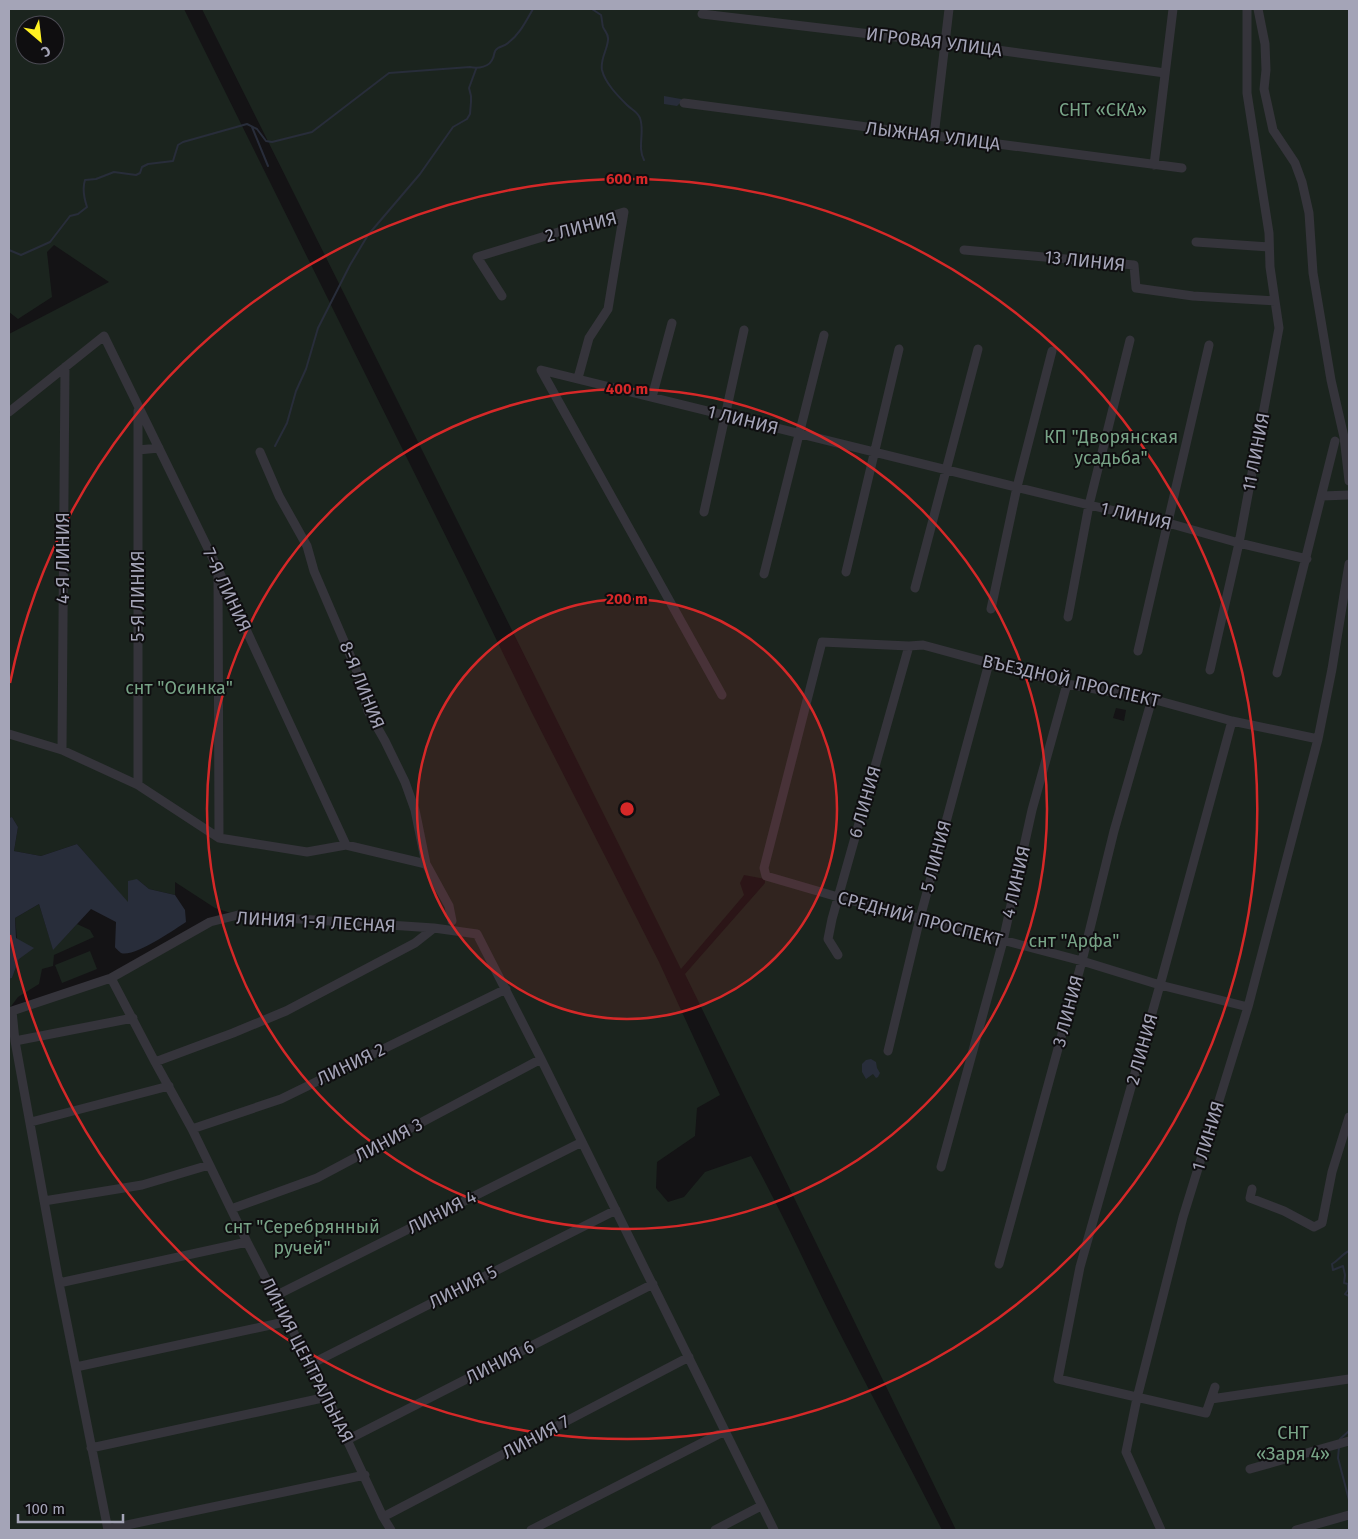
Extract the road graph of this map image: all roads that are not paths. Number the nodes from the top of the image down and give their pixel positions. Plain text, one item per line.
1 (950, 9) edge
2 (1173, 9) edge
3 (1247, 9) edge
4 (1258, 9) edge
5 (702, 14) dead end
6 (946, 43) junction
7 (1165, 73) junction
8 (684, 103) dead end
9 (934, 136) junction
10 (1154, 164) junction
11 (1182, 168) dead end
12 (1196, 242) dead end
13 (1269, 248) junction
14 (964, 250) dead end
15 (502, 296) dead end
16 (1275, 301) junction
17 (672, 323) dead end
18 (744, 330) dead end
19 (824, 335) dead end
20 (1130, 340) dead end
21 (1209, 346) dead end
22 (900, 349) dead end
23 (978, 349) dead end
24 (1052, 351) dead end
25 (65, 366) junction
26 (578, 378) junction
27 (652, 397) junction
28 (138, 407) junction
29 (9, 412) edge
30 (726, 416) junction
31 (800, 434) junction
32 (1335, 441) dead end
33 (159, 448) junction
34 (138, 450) junction
35 (260, 452) dead end
36 (874, 452) junction
37 (946, 470) junction
38 (1349, 481) edge
39 (1017, 487) junction
40 (1349, 495) edge
41 (1322, 496) junction
42 (1089, 505) junction
43 (704, 512) dead end
44 (1168, 522) junction
45 (1239, 542) junction
46 (1307, 559) junction
47 (1349, 564) edge
48 (218, 569) junction
49 (846, 572) dead end
50 (764, 574) dead end
51 (915, 588) dead end
52 (991, 609) dead end
53 (1068, 617) dead end
54 (910, 646) junction
55 (1138, 651) dead end
56 (989, 663) junction
57 (1210, 670) dead end
58 (1277, 673) dead end
59 (1067, 684) junction
60 (722, 695) dead end
61 (1152, 699) junction
62 (1232, 721) junction
63 (9, 734) edge
64 (1318, 739) junction
65 (62, 750) junction
66 (138, 785) junction
67 (219, 838) junction
68 (346, 845) junction
69 (426, 864) junction
70 (766, 876) joint
71 (838, 897) junction
72 (920, 918) junction
73 (452, 921) dead end
74 (434, 928) junction
75 (1003, 941) junction
76 (838, 956) dead end
77 (1082, 961) junction
78 (110, 978) junction
79 (1160, 985) junction
80 (506, 989) junction
81 (1248, 1007) junction
82 (10, 1011) edge
83 (133, 1018) junction
84 (15, 1041) junction
85 (888, 1051) dead end
86 (541, 1059) junction
87 (155, 1062) junction
88 (169, 1086) junction
89 (1349, 1117) edge
90 (30, 1122) junction
91 (192, 1129) junction
92 (582, 1142) junction
93 (210, 1165) junction
94 (942, 1167) dead end
95 (1252, 1189) dead end
96 (44, 1201) junction
97 (231, 1209) junction
98 (616, 1210) junction
99 (247, 1242) junction
100 (999, 1264) dead end
101 (59, 1283) junction
102 (653, 1284) junction
103 (275, 1296) junction
104 (289, 1321) junction
105 (688, 1357) junction
106 (311, 1364) junction
107 (76, 1367) junction
108 (1349, 1379) edge
109 (1215, 1387) dead end
110 (327, 1397) junction
111 (1138, 1398) junction
112 (1211, 1399) junction
113 (725, 1431) junction
114 (347, 1440) junction
115 (1349, 1441) edge
116 (92, 1448) junction
117 (1250, 1469) dead end
118 (364, 1475) junction
119 (762, 1506) junction
120 (1349, 1514) edge
121 (383, 1517) junction
122 (108, 1530) edge
123 (391, 1530) edge
124 (531, 1530) edge
125 (714, 1530) edge
126 (774, 1530) edge
127 (1161, 1530) edge
128 (1296, 1530) edge

1 - 6 street
2 - 7 street
3 - 13 street, 11 ЛИНИЯ
4 - 38 street
5 - 6 street, ИГРОВАЯ УЛИЦА
6 - 7 street, ИГРОВАЯ УЛИЦА
6 - 9 street
7 - 10 street
8 - 9 street, ЛЫЖНАЯ УЛИЦА
9 - 10 street, ЛЫЖНАЯ УЛИЦА
10 - 11 street, ЛЫЖНАЯ УЛИЦА
12 - 13 street
13 - 16 street, 11 ЛИНИЯ
14 - 16 street, 13 ЛИНИЯ
15 - 26 street, 2 ЛИНИЯ
16 - 45 street, 11 ЛИНИЯ
17 - 27 street
18 - 30 street
19 - 31 street
20 - 42 street
21 - 44 street
22 - 36 street
23 - 37 street
24 - 39 street
25 - 28 street, 7-Я ЛИНИЯ
25 - 29 street
25 - 65 street, 4-Я ЛИНИЯ
26 - 27 street, 1 ЛИНИЯ
26 - 60 street, 1 ЛИНИЯ
27 - 30 street, 1 ЛИНИЯ
28 - 33 street, 7-Я ЛИНИЯ
28 - 34 street, 5-Я ЛИНИЯ
30 - 31 street, 1 ЛИНИЯ
30 - 43 street
31 - 36 street, 1 ЛИНИЯ
31 - 50 street
32 - 41 street
33 - 34 street
33 - 48 street, 7-Я ЛИНИЯ
34 - 66 street, 5-Я ЛИНИЯ
35 - 69 street, 8-Я ЛИНИЯ
36 - 37 street, 1 ЛИНИЯ
36 - 49 street
37 - 39 street, 1 ЛИНИЯ
37 - 51 street
39 - 42 street, 1 ЛИНИЯ
39 - 52 street
40 - 41 street
41 - 46 street
42 - 44 street, 1 ЛИНИЯ
42 - 53 street
44 - 45 street, 1 ЛИНИЯ
44 - 55 street
45 - 46 street, 1 ЛИНИЯ
45 - 57 street, 11 ЛИНИЯ
46 - 58 street
47 - 64 street, 1 ЛИНИЯ
48 - 67 street
48 - 68 street, 7-Я ЛИНИЯ
54 - 56 street, ВЪЕЗДНОЙ ПРОСПЕКТ
54 - 70 street, ВЪЕЗДНОЙ ПРОСПЕКТ
54 - 71 street, 6 ЛИНИЯ
56 - 59 street, ВЪЕЗДНОЙ ПРОСПЕКТ
56 - 72 street, 5 ЛИНИЯ
59 - 61 street, ВЪЕЗДНОЙ ПРОСПЕКТ
59 - 75 street, 4 ЛИНИЯ
61 - 62 street, ВЪЕЗДНОЙ ПРОСПЕКТ
61 - 77 street, 3 ЛИНИЯ
62 - 64 street, ВЪЕЗДНОЙ ПРОСПЕКТ
62 - 79 street, 2 ЛИНИЯ
63 - 65 street
64 - 81 street, 1 ЛИНИЯ
65 - 66 street
66 - 67 street
67 - 68 street
68 - 69 street
69 - 73 street, 8-Я ЛИНИЯ
70 - 71 street, СРЕДНИЙ ПРОСПЕКТ
71 - 72 street, СРЕДНИЙ ПРОСПЕКТ
71 - 76 street, 6 ЛИНИЯ
72 - 75 street, СРЕДНИЙ ПРОСПЕКТ
72 - 85 street, 5 ЛИНИЯ
74 - 78 street, ЛИНИЯ 1-Я ЛЕСНАЯ
74 - 80 street, ЛИНИЯ 1-Я ЛЕСНАЯ
74 - 87 street
75 - 77 street, СРЕДНИЙ ПРОСПЕКТ
75 - 94 street, 4 ЛИНИЯ
77 - 79 street, СРЕДНИЙ ПРОСПЕКТ
77 - 100 street, 3 ЛИНИЯ
78 - 82 street, ЛИНИЯ 1-Я ЛЕСНАЯ
78 - 83 street, ЛИНИЯ ЦЕНТРАЛЬНАЯ
79 - 81 street, СРЕДНИЙ ПРОСПЕКТ
79 - 111 street, 2 ЛИНИЯ
80 - 86 street
80 - 91 street, ЛИНИЯ 2
81 - 111 street, 1 ЛИНИЯ
82 - 84 street
83 - 84 street
83 - 87 street, ЛИНИЯ ЦЕНТРАЛЬНАЯ
84 - 90 street
86 - 92 street
86 - 97 street, ЛИНИЯ 3
87 - 88 street, ЛИНИЯ ЦЕНТРАЛЬНАЯ
88 - 90 street
88 - 91 street, ЛИНИЯ ЦЕНТРАЛЬНАЯ
89 - 95 street
90 - 96 street
91 - 93 street, ЛИНИЯ ЦЕНТРАЛЬНАЯ
92 - 98 street
92 - 103 street, ЛИНИЯ 4
93 - 96 street
93 - 97 street, ЛИНИЯ ЦЕНТРАЛЬНАЯ
96 - 101 street
97 - 99 street, ЛИНИЯ ЦЕНТРАЛЬНАЯ
98 - 102 street
98 - 106 street, ЛИНИЯ 5
99 - 101 street
99 - 103 street, ЛИНИЯ ЦЕНТРАЛЬНАЯ
101 - 107 street
102 - 105 street
102 - 114 street, ЛИНИЯ 6
103 - 104 street, ЛИНИЯ ЦЕНТРАЛЬНАЯ
104 - 106 street, ЛИНИЯ ЦЕНТРАЛЬНАЯ
104 - 107 street
105 - 113 street
105 - 121 street, ЛИНИЯ 7
106 - 110 street, ЛИНИЯ ЦЕНТРАЛЬНАЯ
107 - 116 street
108 - 112 street
109 - 112 street
110 - 114 street, ЛИНИЯ ЦЕНТРАЛЬНАЯ
110 - 116 street
111 - 112 street
111 - 127 street, 1 ЛИНИЯ
113 - 119 street
113 - 124 street
114 - 118 street, ЛИНИЯ ЦЕНТРАЛЬНАЯ
115 - 117 street
116 - 122 street
118 - 121 street, ЛИНИЯ ЦЕНТРАЛЬНАЯ
118 - 122 street
119 - 125 street
119 - 126 street
120 - 128 street
121 - 123 street, ЛИНИЯ ЦЕНТРАЛЬНАЯ

